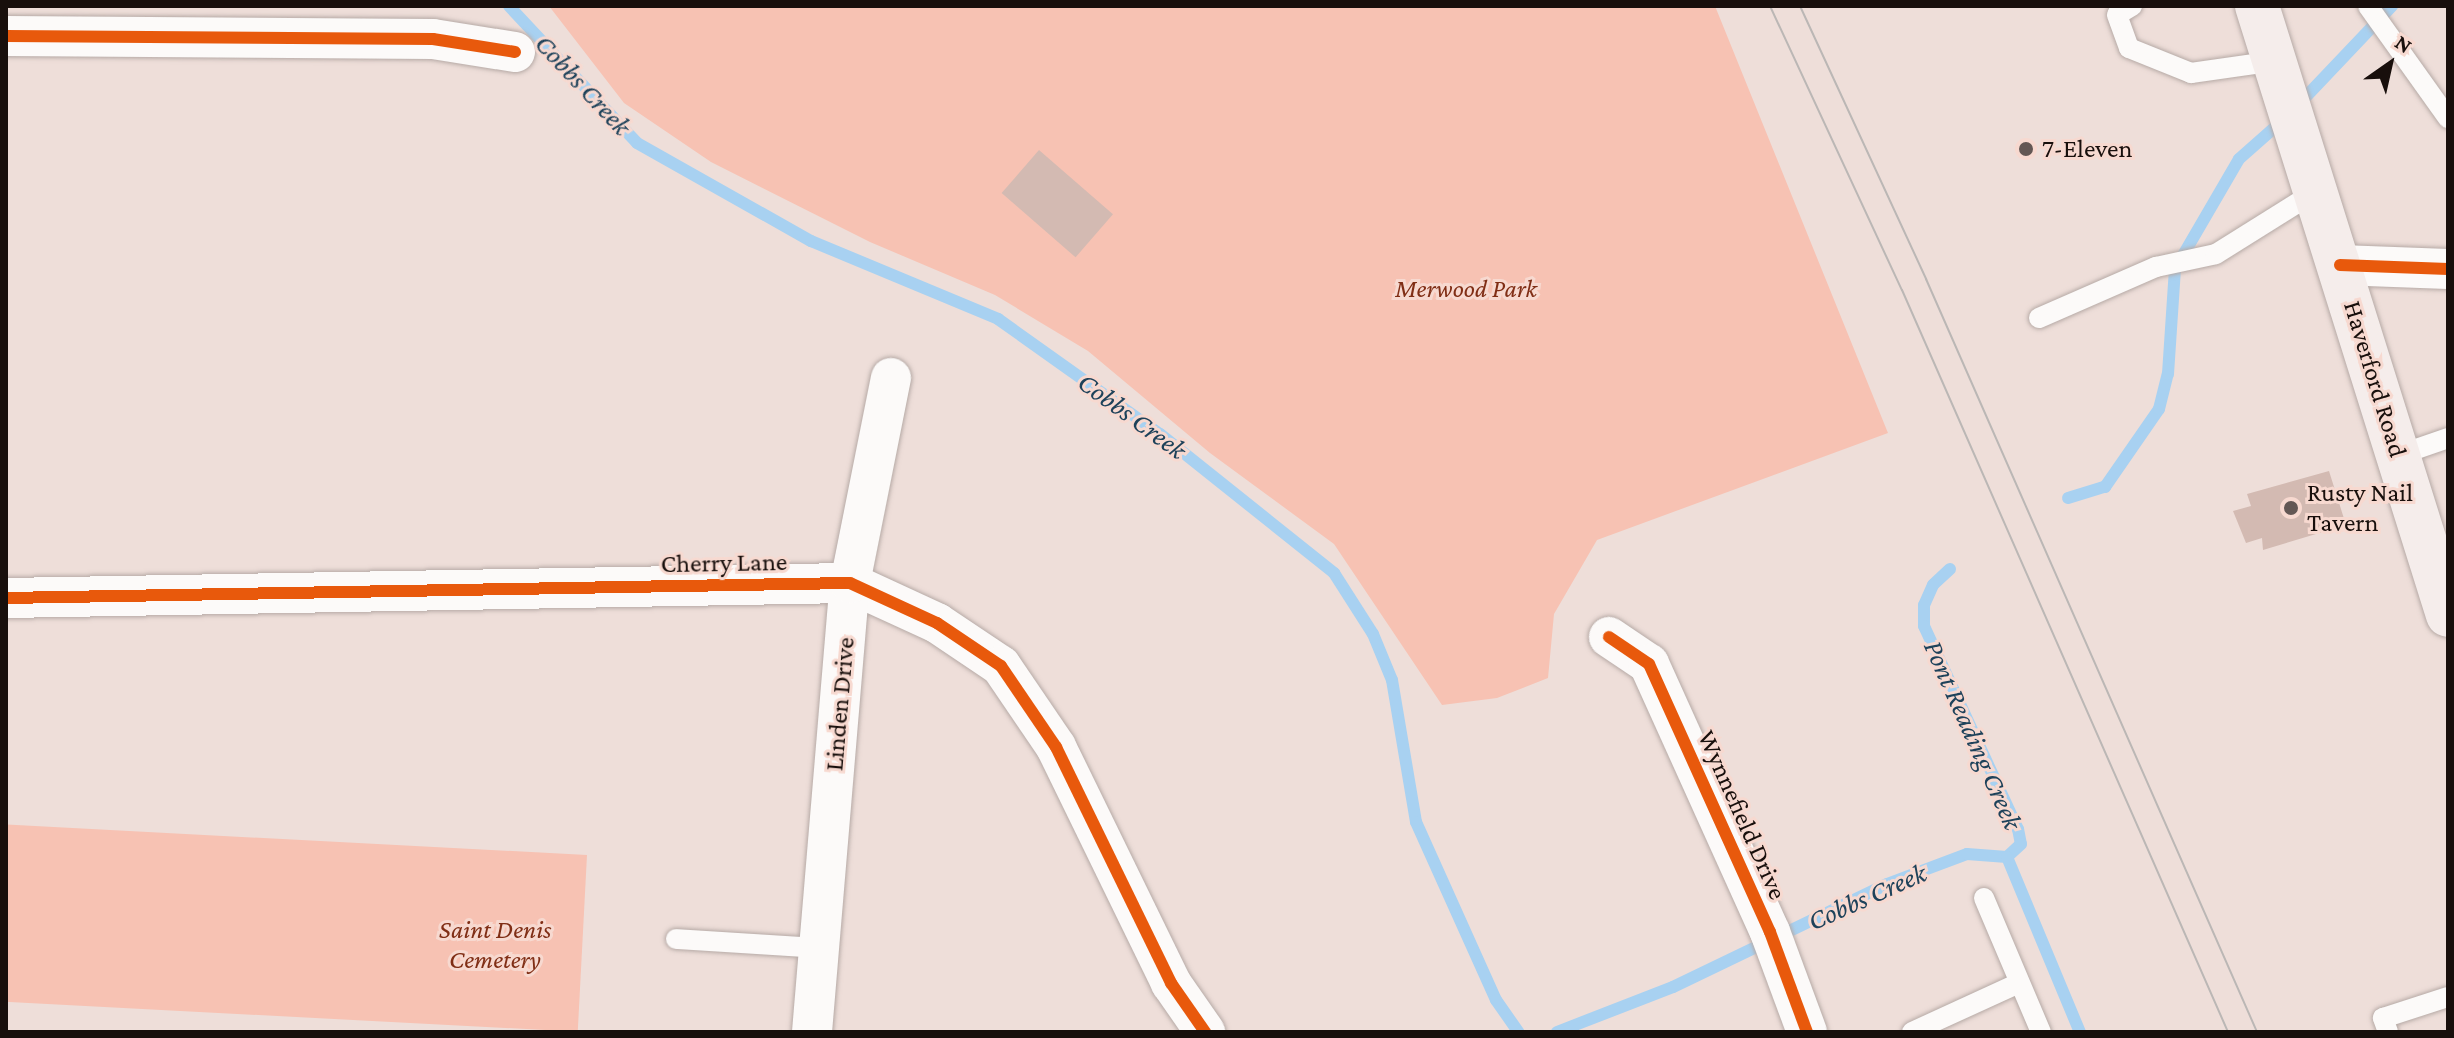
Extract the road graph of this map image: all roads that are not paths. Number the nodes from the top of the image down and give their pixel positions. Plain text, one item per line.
1 (2132, 6) edge
2 (2257, 6) edge
3 (2368, 6) edge
4 (6, 36) edge
5 (515, 52) dead end
6 (2279, 72) junction
7 (2448, 118) edge
8 (2318, 190) junction
9 (2340, 265) junction
10 (2448, 269) edge
11 (2039, 318) dead end
12 (891, 378) dead end
13 (2448, 438) edge
14 (2399, 455) junction
15 (850, 583) junction
16 (2444, 588) edge
17 (6, 598) edge
18 (1609, 637) dead end
19 (1984, 898) dead end
20 (676, 939) dead end
21 (819, 948) junction
22 (2019, 983) junction
23 (2448, 997) edge
24 (812, 1032) edge
25 (1205, 1032) edge
26 (1807, 1032) edge
27 (1912, 1032) edge
28 (2041, 1032) edge
29 (2388, 1032) edge

1 - 6 lane
2 - 6 main road, Haverford Road
3 - 7 lane
4 - 5 street
6 - 8 main road, Haverford Road
8 - 9 main road, Haverford Road
8 - 11 lane
9 - 10 street
9 - 14 main road, Haverford Road
12 - 15 street, Linden Drive
13 - 14 lane
14 - 16 main road, Haverford Road
15 - 17 street, Cherry Lane
15 - 21 street, Linden Drive
15 - 25 street, Cherry Lane
18 - 26 street, Wynnefield Drive
19 - 22 lane
20 - 21 lane
21 - 24 street, Linden Drive
22 - 27 lane
22 - 28 lane
23 - 29 lane

